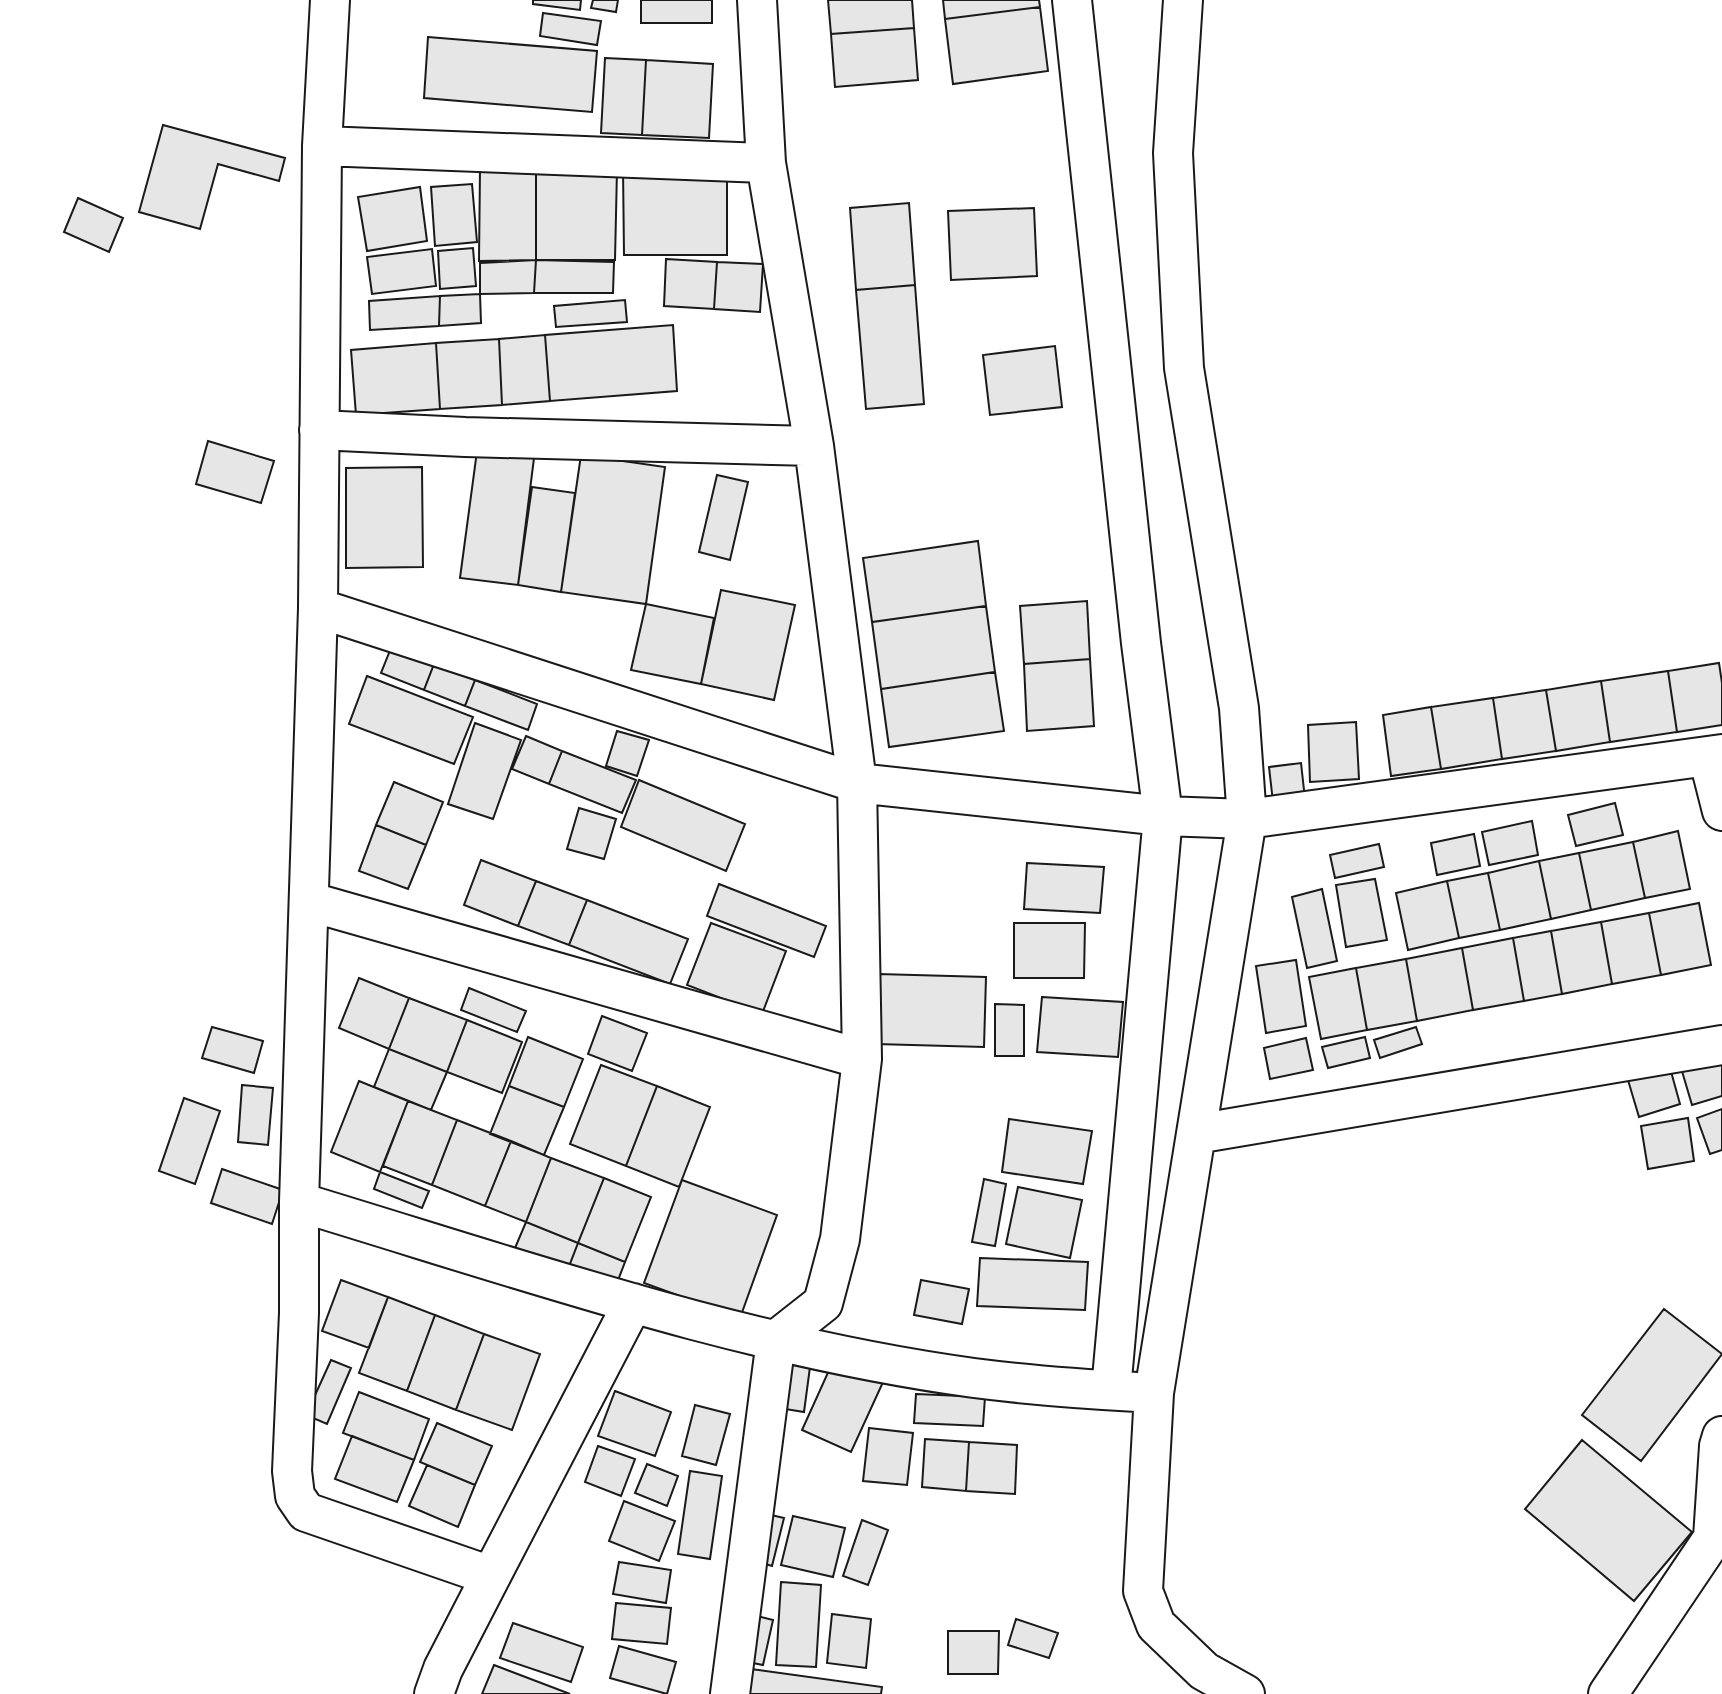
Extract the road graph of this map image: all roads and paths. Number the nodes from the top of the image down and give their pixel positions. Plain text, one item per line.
1 (330, 0) edge
2 (757, 0) edge
3 (1072, 0) edge
4 (1183, 0) edge
5 (322, 146) junction
6 (766, 163) junction
7 (319, 430) junction
8 (814, 446) junction
9 (318, 608) junction
10 (1715, 755) edge
11 (857, 782) junction
12 (1722, 811) edge
13 (1163, 816) junction
14 (1247, 819) junction
15 (310, 902) junction
16 (1722, 1045) edge
17 (862, 1059) junction
18 (1196, 1134) junction
19 (299, 1202) junction
20 (633, 1303) junction
21 (776, 1340) junction
22 (1111, 1390) junction
23 (1154, 1393) junction
24 (1722, 1436) edge
25 (491, 1576) junction
26 (435, 1694) edge
27 (730, 1694) edge
28 (1245, 1694) edge
29 (1608, 1694) edge

1 - 5 street
2 - 6 street
3 - 13 street
4 - 14 street
5 - 6 street
5 - 7 street
6 - 8 street
7 - 8 street
7 - 9 street
8 - 11 street
9 - 11 street
9 - 15 street
10 - 12 street
10 - 14 street
11 - 13 street
11 - 17 street
13 - 14 street
13 - 22 street
14 - 18 street
15 - 17 street
15 - 19 street
16 - 18 street
17 - 21 street
18 - 23 street
19 - 20 street
19 - 25 street
20 - 21 street
20 - 25 street
21 - 22 street
21 - 27 street
22 - 23 street
23 - 28 street
24 - 29 street
25 - 26 street

